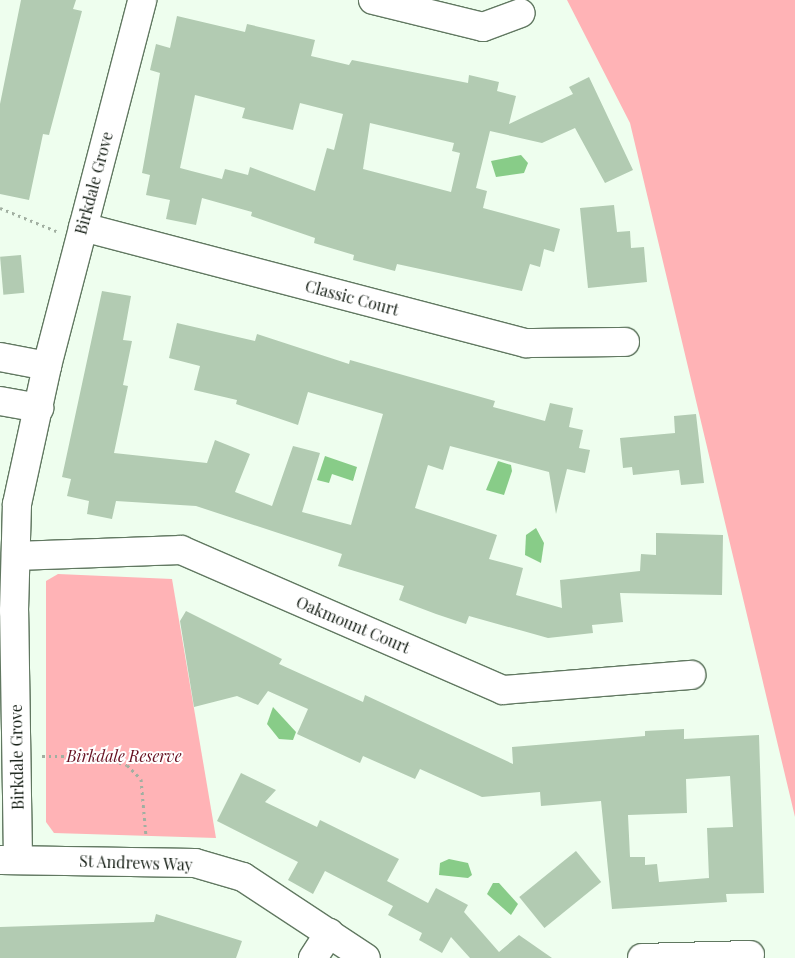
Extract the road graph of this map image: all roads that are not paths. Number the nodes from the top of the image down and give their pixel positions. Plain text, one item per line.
1 (142, 0) edge
2 (373, 0) edge
3 (521, 13) dead end
4 (83, 226) junction
5 (625, 342) dead end
6 (0, 357) edge
7 (47, 366) junction
8 (0, 401) edge
9 (39, 408) junction
10 (16, 556) junction
11 (7, 612) edge
12 (8, 655) edge
13 (691, 675) dead end
14 (9, 860) edge
15 (329, 933) junction
16 (750, 956) dead end
17 (313, 958) edge
18 (366, 958) edge
19 (642, 958) edge

1 - 4 street, Birkdale Grove
2 - 3 street
4 - 5 street, Classic Court
4 - 7 street, Birkdale Grove
6 - 7 street
7 - 9 street, Birkdale Grove
8 - 9 street
9 - 10 street, Birkdale Grove
10 - 11 street, Birkdale Grove
10 - 13 street, Oakmount Court
11 - 12 street, Birkdale Grove
12 - 14 street, Birkdale Grove
14 - 15 street, St Andrews Way
15 - 17 street
15 - 18 street, St Andrews Way
16 - 19 street

